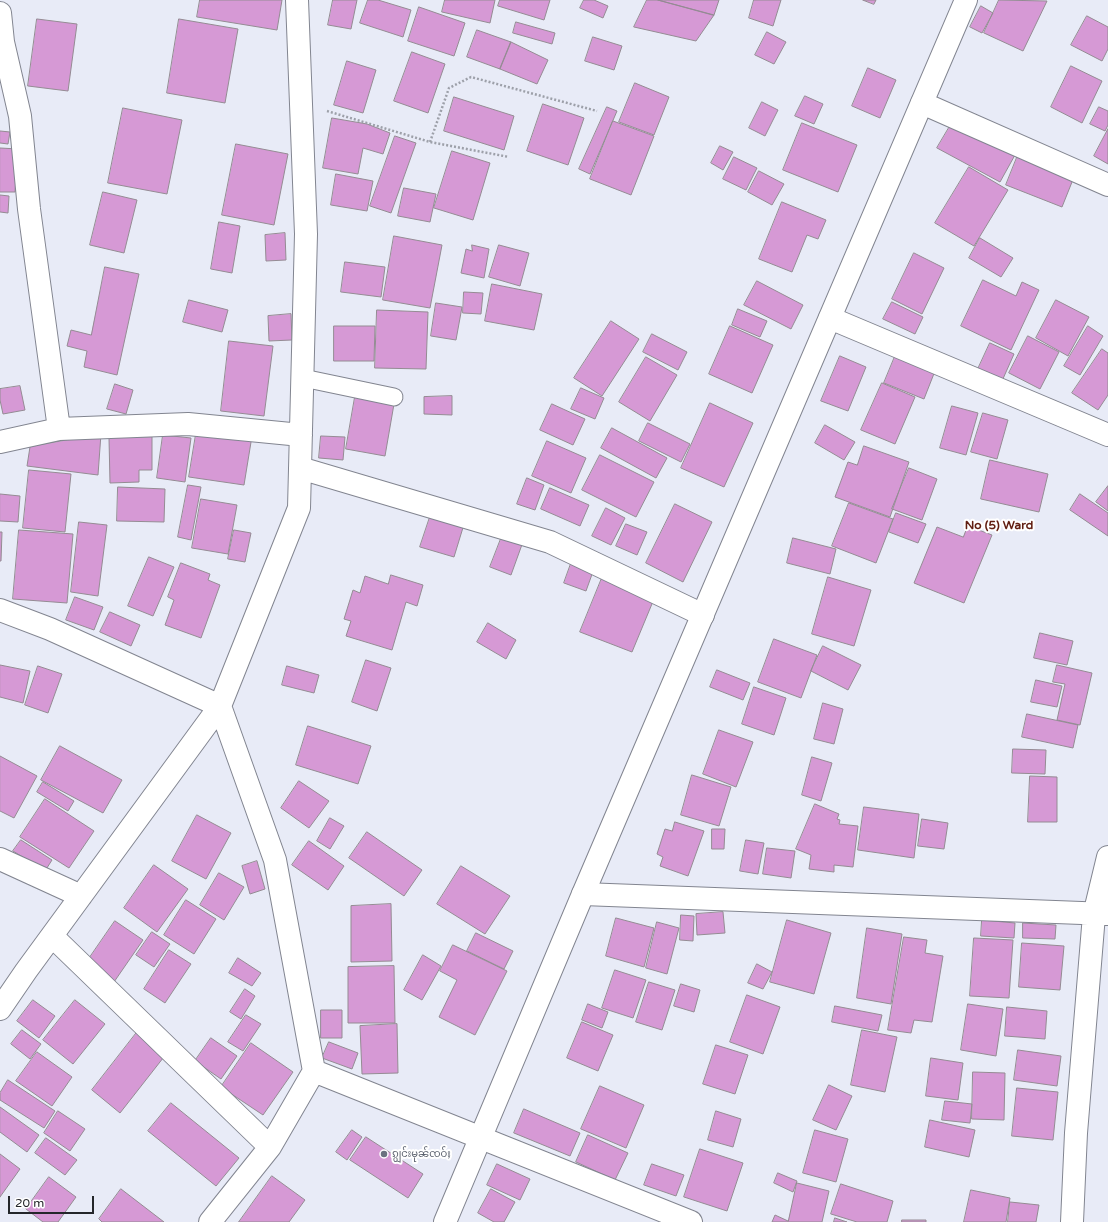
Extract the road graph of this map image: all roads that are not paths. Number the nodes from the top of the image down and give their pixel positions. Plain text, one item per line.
1 (297, 0) edge
2 (966, 0) edge
3 (0, 14) edge
4 (922, 103) junction
5 (1108, 185) edge
6 (830, 318) junction
7 (303, 378) junction
8 (394, 397) dead end
9 (59, 429) junction
10 (301, 435) junction
11 (1108, 435) edge
12 (0, 442) edge
13 (300, 468) junction
14 (0, 610) edge
15 (703, 615) junction
16 (220, 706) junction
17 (1108, 857) edge
18 (0, 859) edge
19 (583, 894) junction
20 (81, 896) junction
21 (1101, 914) edge
22 (52, 936) junction
23 (0, 1009) edge
24 (314, 1071) junction
25 (480, 1138) junction
26 (270, 1147) junction
27 (210, 1222) edge
28 (445, 1222) edge
29 (691, 1222) edge
30 (1072, 1222) edge

1 - 7 street
2 - 4 street
3 - 9 street
4 - 5 street
4 - 6 street
6 - 11 street
6 - 15 street
7 - 8 lane
7 - 10 street
9 - 10 street
9 - 12 street
10 - 13 street
13 - 15 street
13 - 16 street
14 - 16 street
15 - 19 street
16 - 20 street
16 - 24 street
17 - 21 street
18 - 20 street
19 - 21 street
19 - 25 street
20 - 22 street
21 - 30 street
22 - 23 street
22 - 26 street
24 - 25 street
24 - 26 street
25 - 28 street
25 - 29 street
26 - 27 street

